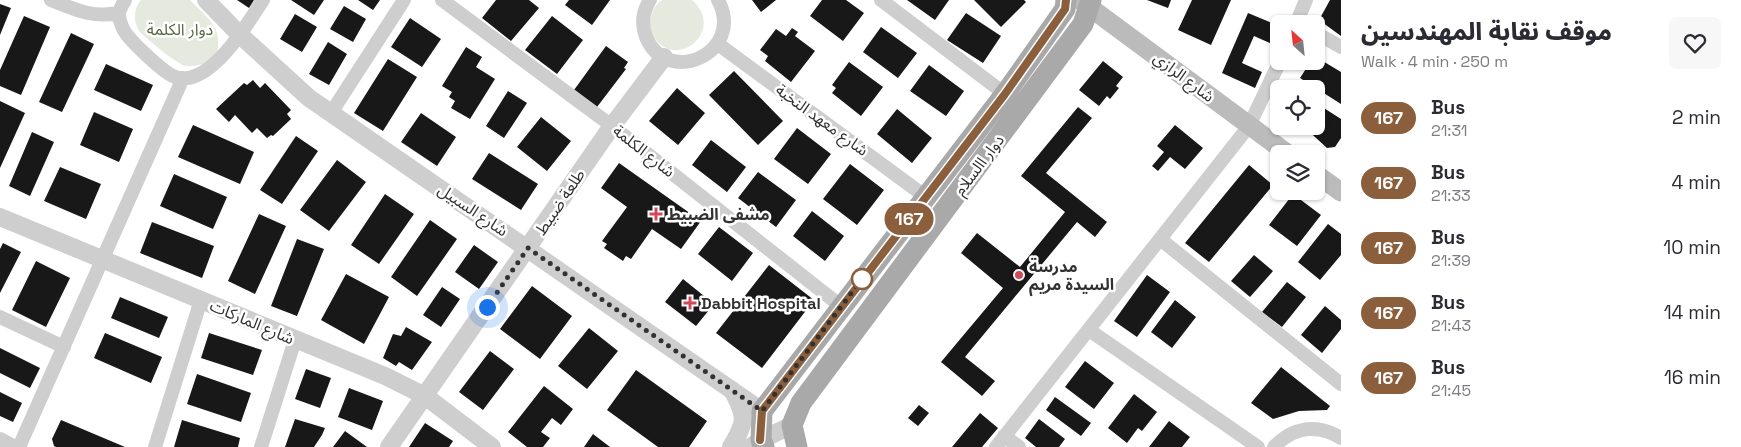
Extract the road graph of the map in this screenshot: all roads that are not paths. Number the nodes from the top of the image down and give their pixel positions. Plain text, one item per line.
1 (51, 0) edge
2 (125, 0) edge
3 (206, 0) edge
4 (263, 0) edge
5 (404, 0) edge
6 (442, 0) edge
7 (650, 0) edge
8 (718, 0) edge
9 (881, 0) edge
10 (1066, 0) edge
11 (1306, 0) edge
12 (1087, 2) edge
13 (119, 13) junction
14 (1301, 15) edge
15 (240, 35) junction
16 (1325, 38) edge
17 (718, 44) junction
18 (1341, 47) edge
19 (664, 58) junction
20 (1276, 70) edge
21 (183, 78) junction
22 (1005, 94) junction
23 (332, 113) junction
24 (612, 126) junction
25 (1250, 126) junction
26 (1276, 145) edge
27 (1325, 180) edge
28 (1341, 192) edge
29 (926, 197) junction
30 (0, 217) edge
31 (1160, 240) junction
32 (528, 248) junction
33 (104, 260) junction
34 (201, 300) junction
35 (842, 307) junction
36 (0, 317) edge
37 (1089, 330) junction
38 (295, 340) junction
39 (64, 347) junction
40 (1341, 384) edge
41 (732, 389) junction
42 (425, 396) junction
43 (762, 411) junction
44 (792, 425) junction
45 (1341, 438) edge
46 (0, 439) edge
47 (1000, 441) edge
48 (758, 445) edge
49 (17, 447) edge
50 (155, 447) edge
51 (261, 447) edge
52 (389, 447) edge
53 (492, 447) edge
54 (731, 447) edge
55 (797, 447) edge
56 (1019, 447) edge
57 (1258, 447) edge
58 (1274, 447) edge

1 - 13 street
2 - 13 street
3 - 15 street, شارع السبيل
4 - 15 street
5 - 23 street
6 - 24 street, شارع الكلمة
7 - 19 street
8 - 17 street
9 - 22 street
10 - 22 main road
11 - 14 street
12 - 25 main road, شارع الرازي
12 - 44 main road, دوار االسلام
13 - 21 street
15 - 21 street
15 - 23 street, شارع السبيل
16 - 18 street
17 - 19 street
17 - 29 street, شارع معهد النخبة
19 - 24 street, طلعة ضبيط
20 - 25 street
21 - 33 street
22 - 29 main road
23 - 32 street, شارع السبيل
24 - 32 street, طلعة ضبيط
24 - 35 street, شارع الكلمة
25 - 26 main road, شارع الرازي
25 - 31 street
27 - 28 main road
29 - 35 main road
30 - 33 street, شارع الماركات
31 - 37 street
31 - 40 street
32 - 41 street, شارع السبيل
32 - 42 street, طلعة ضبيط
33 - 34 street, شارع الماركات
33 - 39 street
34 - 38 street, شارع الماركات
34 - 50 street
35 - 43 main road
36 - 39 street
37 - 47 street
37 - 57 street
38 - 42 street, شارع الماركات
38 - 51 street
39 - 49 street
41 - 43 street, شارع السبيل
41 - 54 street
42 - 52 street, طلعة ضبيط
42 - 53 street, شارع الماركات
43 - 48 main road
44 - 48 street
44 - 55 main road
45 - 58 street
46 - 49 street
47 - 56 street

